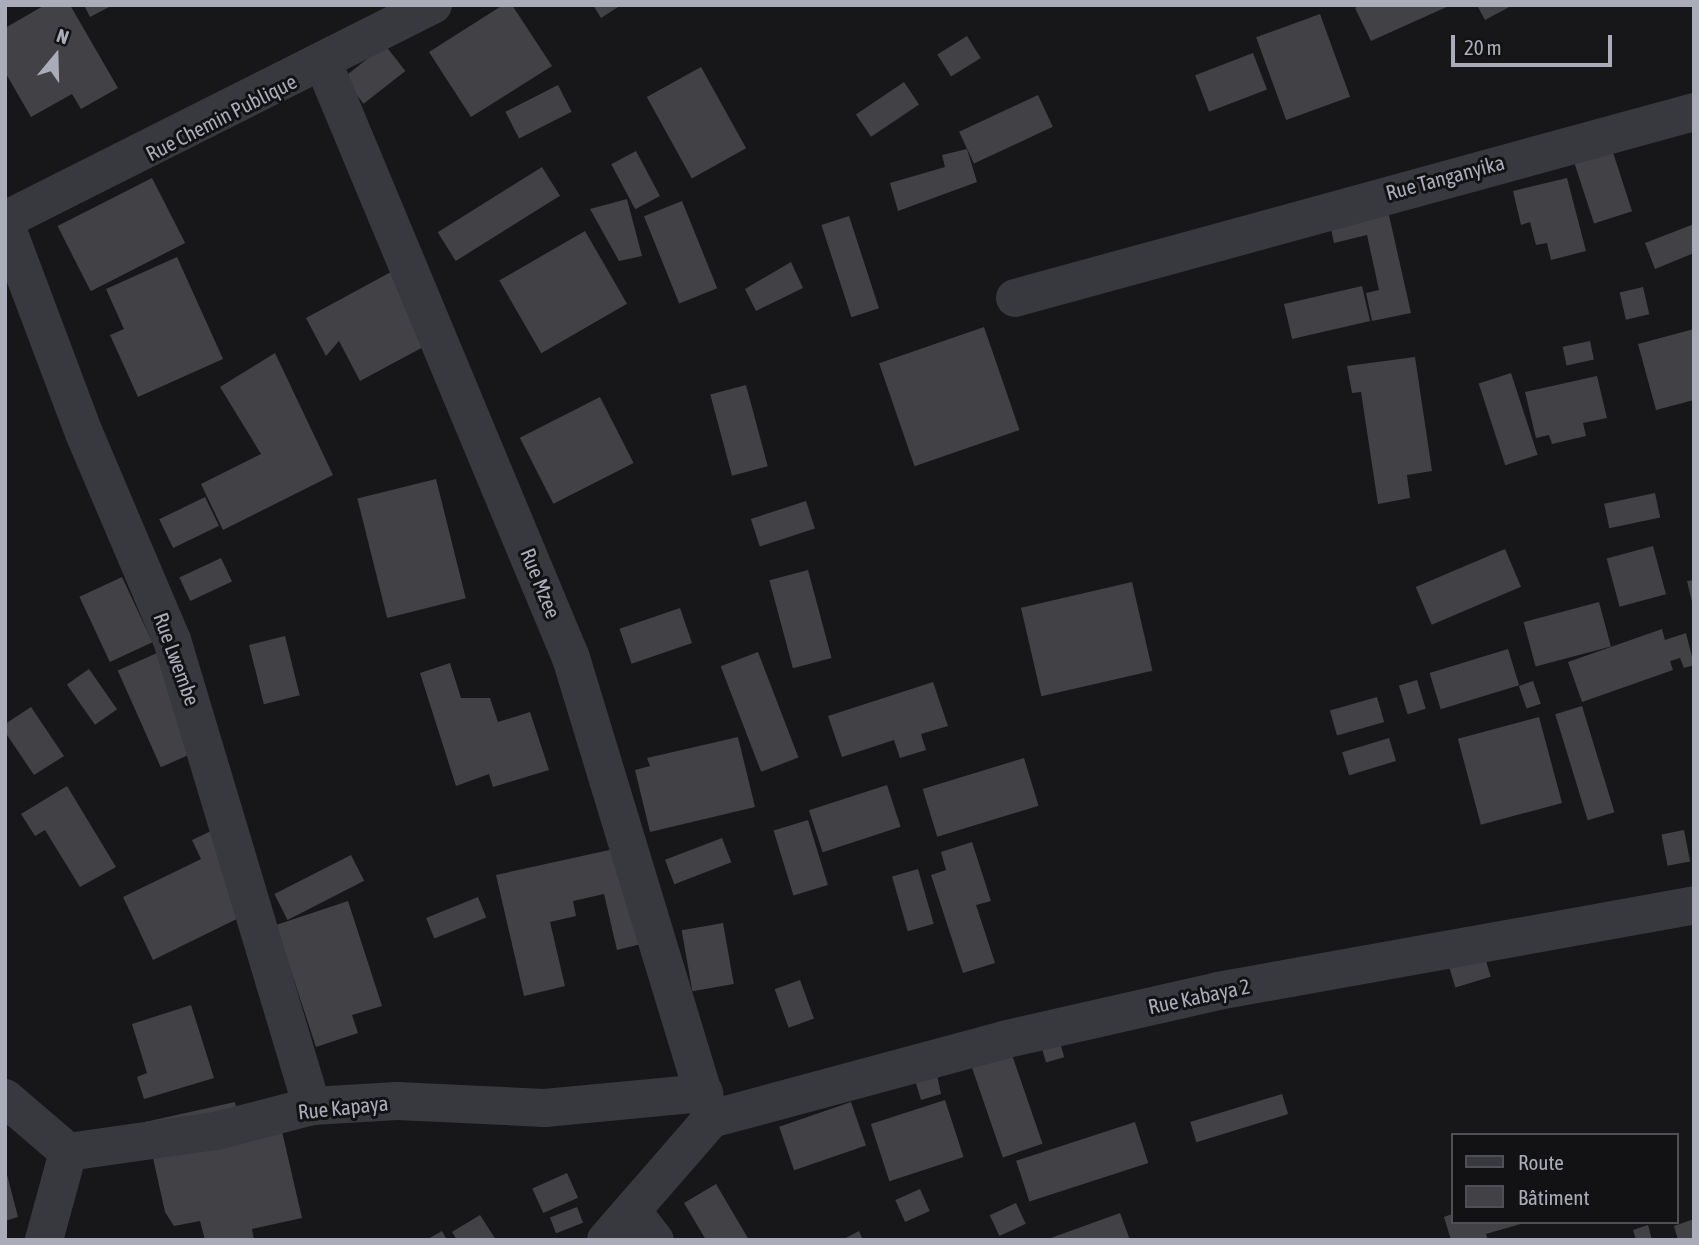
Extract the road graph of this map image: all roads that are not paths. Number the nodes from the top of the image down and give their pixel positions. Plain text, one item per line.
1 (433, 5) edge
2 (324, 65) junction
3 (1694, 112) edge
4 (5, 221) edge
5 (1015, 298) dead end
6 (1694, 905) edge
7 (5, 1098) edge
8 (312, 1106) junction
9 (708, 1106) junction
10 (68, 1152) junction
11 (643, 1225) edge
12 (44, 1240) edge
13 (606, 1240) edge

1 - 2 street, Rue Chemin Publique
2 - 4 street, Rue Chemin Publique
2 - 9 street, Rue Mzee
3 - 5 street, Rue Tanganyika
4 - 8 street, Rue Lwembe
6 - 9 street, Rue Kabaya 2
7 - 10 street
8 - 9 street, Rue Kapaya
8 - 10 street, Rue Kapaya
9 - 11 street
10 - 12 street
11 - 13 street

